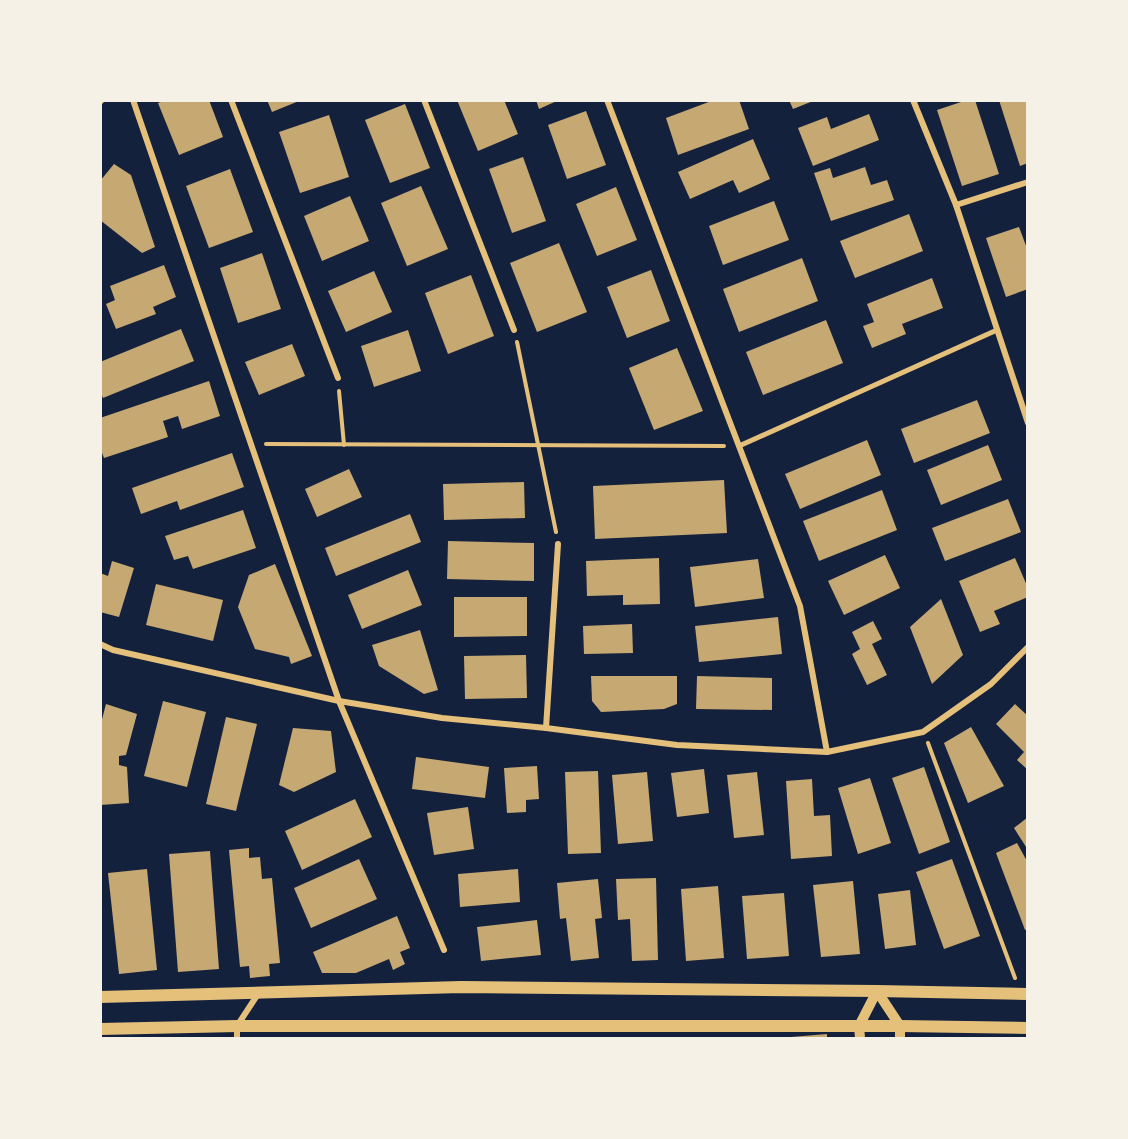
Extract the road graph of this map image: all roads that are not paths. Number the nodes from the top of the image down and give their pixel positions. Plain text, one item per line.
1 (133, 100) edge
2 (231, 100) edge
3 (424, 100) edge
4 (607, 100) edge
5 (913, 100) edge
6 (1028, 182) edge
7 (956, 205) junction
8 (514, 330) road end
9 (997, 330) junction
10 (338, 378) road end
11 (1028, 423) edge
12 (739, 446) junction
13 (558, 544) road end
14 (100, 644) edge
15 (1028, 647) edge
16 (339, 701) junction
17 (546, 728) junction
18 (826, 752) junction
19 (444, 950) dead end
20 (877, 991) junction
21 (258, 994) junction
22 (1024, 994) edge
23 (100, 997) edge
24 (1028, 1028) edge
25 (100, 1029) edge
26 (237, 1032) edge
27 (860, 1032) edge
28 (900, 1032) edge

1 - 16 street
2 - 10 street
3 - 8 street
4 - 12 street
5 - 7 street
6 - 7 street
7 - 9 street
9 - 11 street
9 - 12 street
12 - 18 street
13 - 17 street
14 - 16 street
15 - 18 street
16 - 17 street
16 - 19 street
17 - 18 street
20 - 21 main road
20 - 22 main road
20 - 27 street
20 - 28 street
21 - 23 main road
21 - 26 street
24 - 28 main road
25 - 26 main road
26 - 27 main road
27 - 28 main road

